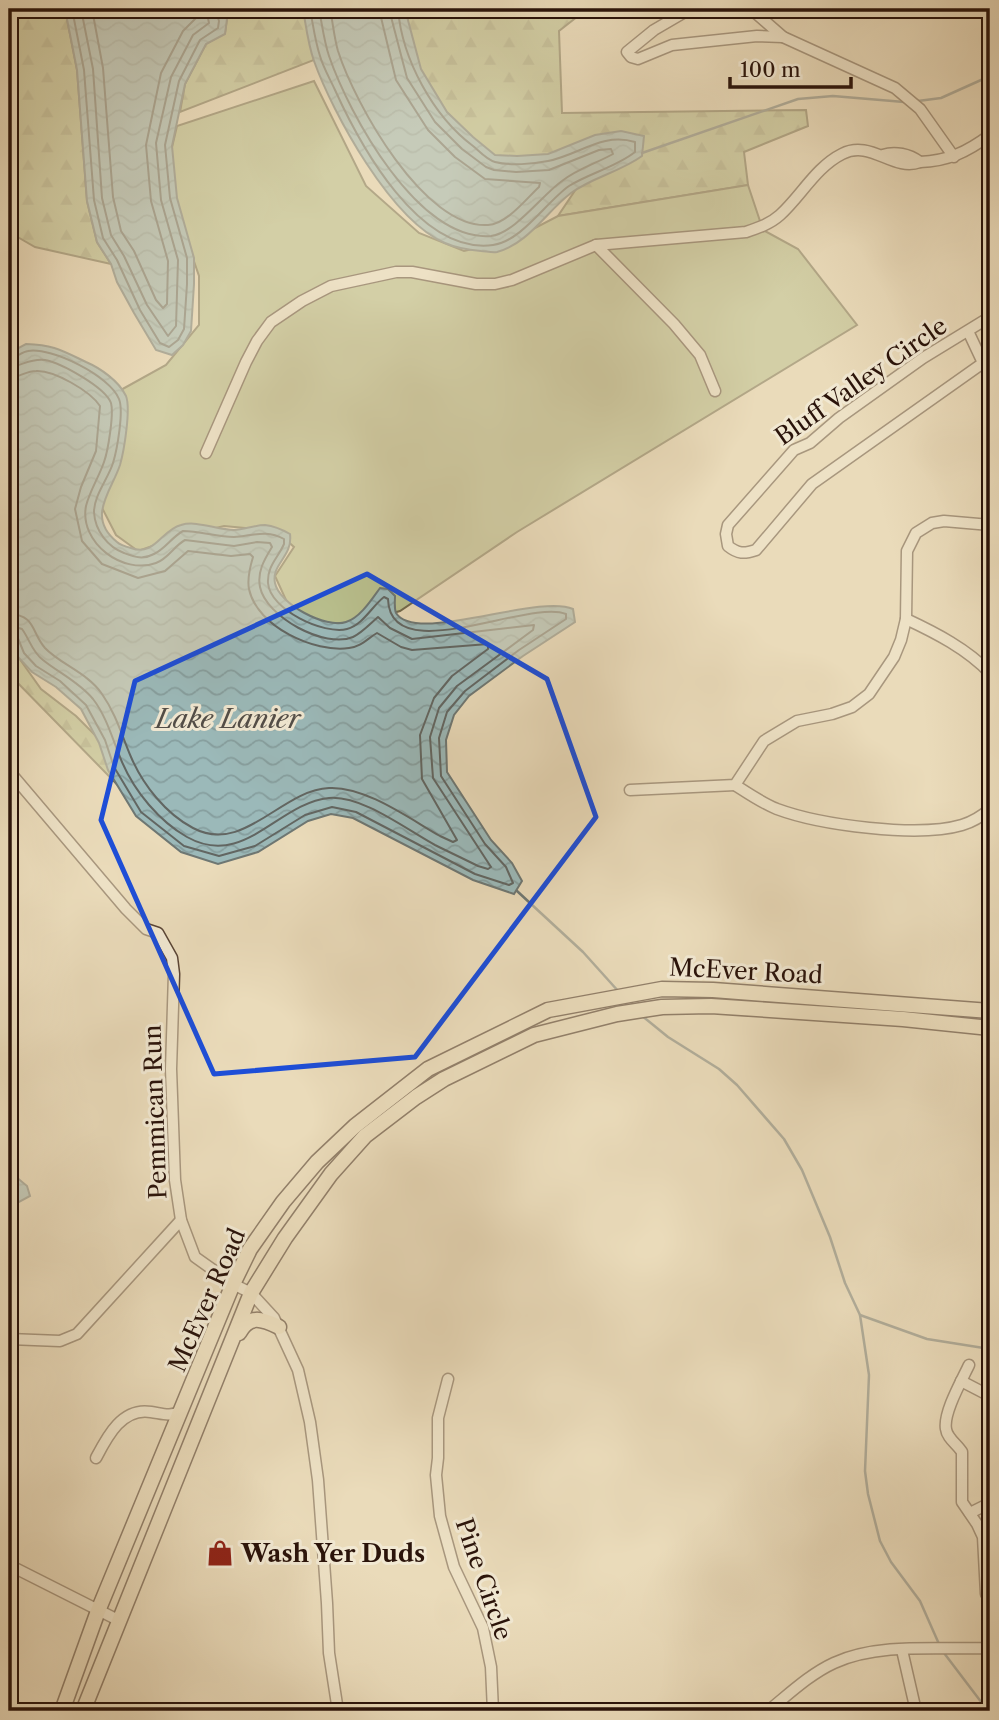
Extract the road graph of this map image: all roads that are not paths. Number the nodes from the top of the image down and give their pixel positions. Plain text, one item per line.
1 (690, 9) edge
2 (751, 9) edge
3 (783, 37) junction
4 (990, 135) edge
5 (954, 157) junction
6 (596, 245) junction
7 (990, 317) edge
8 (968, 331) junction
9 (715, 391) dead end
10 (206, 453) dead end
11 (990, 525) edge
12 (906, 619) junction
13 (990, 673) edge
14 (9, 771) edge
15 (735, 785) junction
16 (630, 790) dead end
17 (990, 809) edge
18 (990, 1011) edge
19 (990, 1028) edge
20 (181, 1220) junction
21 (233, 1284) junction
22 (251, 1293) junction
23 (279, 1327) junction
24 (9, 1339) edge
25 (968, 1365) dead end
26 (448, 1379) dead end
27 (961, 1381) junction
28 (990, 1396) edge
29 (208, 1397) junction
30 (182, 1411) junction
31 (96, 1458) dead end
32 (990, 1503) edge
33 (970, 1513) junction
34 (987, 1554) edge
35 (9, 1565) edge
36 (986, 1594) dead end
37 (98, 1611) junction
38 (120, 1621) junction
39 (990, 1648) edge
40 (902, 1650) junction
41 (62, 1711) edge
42 (83, 1711) edge
43 (338, 1711) edge
44 (494, 1711) edge
45 (768, 1711) edge
46 (916, 1711) edge

1 - 3 street
2 - 3 street
3 - 5 street
4 - 5 street
5 - 6 street
6 - 9 street
6 - 10 street
7 - 8 street, Bluff Valley Circle
8 - 8 street, Bluff Valley Circle
11 - 12 street
12 - 13 street
12 - 15 street
14 - 20 street, Pemmican Run
15 - 16 street
15 - 17 street
18 - 21 main road, McEver Road
19 - 22 main road, McEver Road
20 - 21 street, Pemmican Run
20 - 24 street
21 - 22 street, Pemmican Run
21 - 30 main road, McEver Road
22 - 23 street
22 - 29 main road, McEver Road
23 - 29 main road
23 - 43 street
25 - 27 street
26 - 44 street, Pine Circle
27 - 28 street
27 - 33 street
29 - 38 main road, McEver Road
30 - 31 street
30 - 37 main road, McEver Road
32 - 33 street
33 - 34 street
34 - 36 street
35 - 37 street
37 - 38 street
37 - 41 main road, McEver Road
38 - 42 main road, McEver Road
39 - 40 street
40 - 45 street
40 - 46 street

